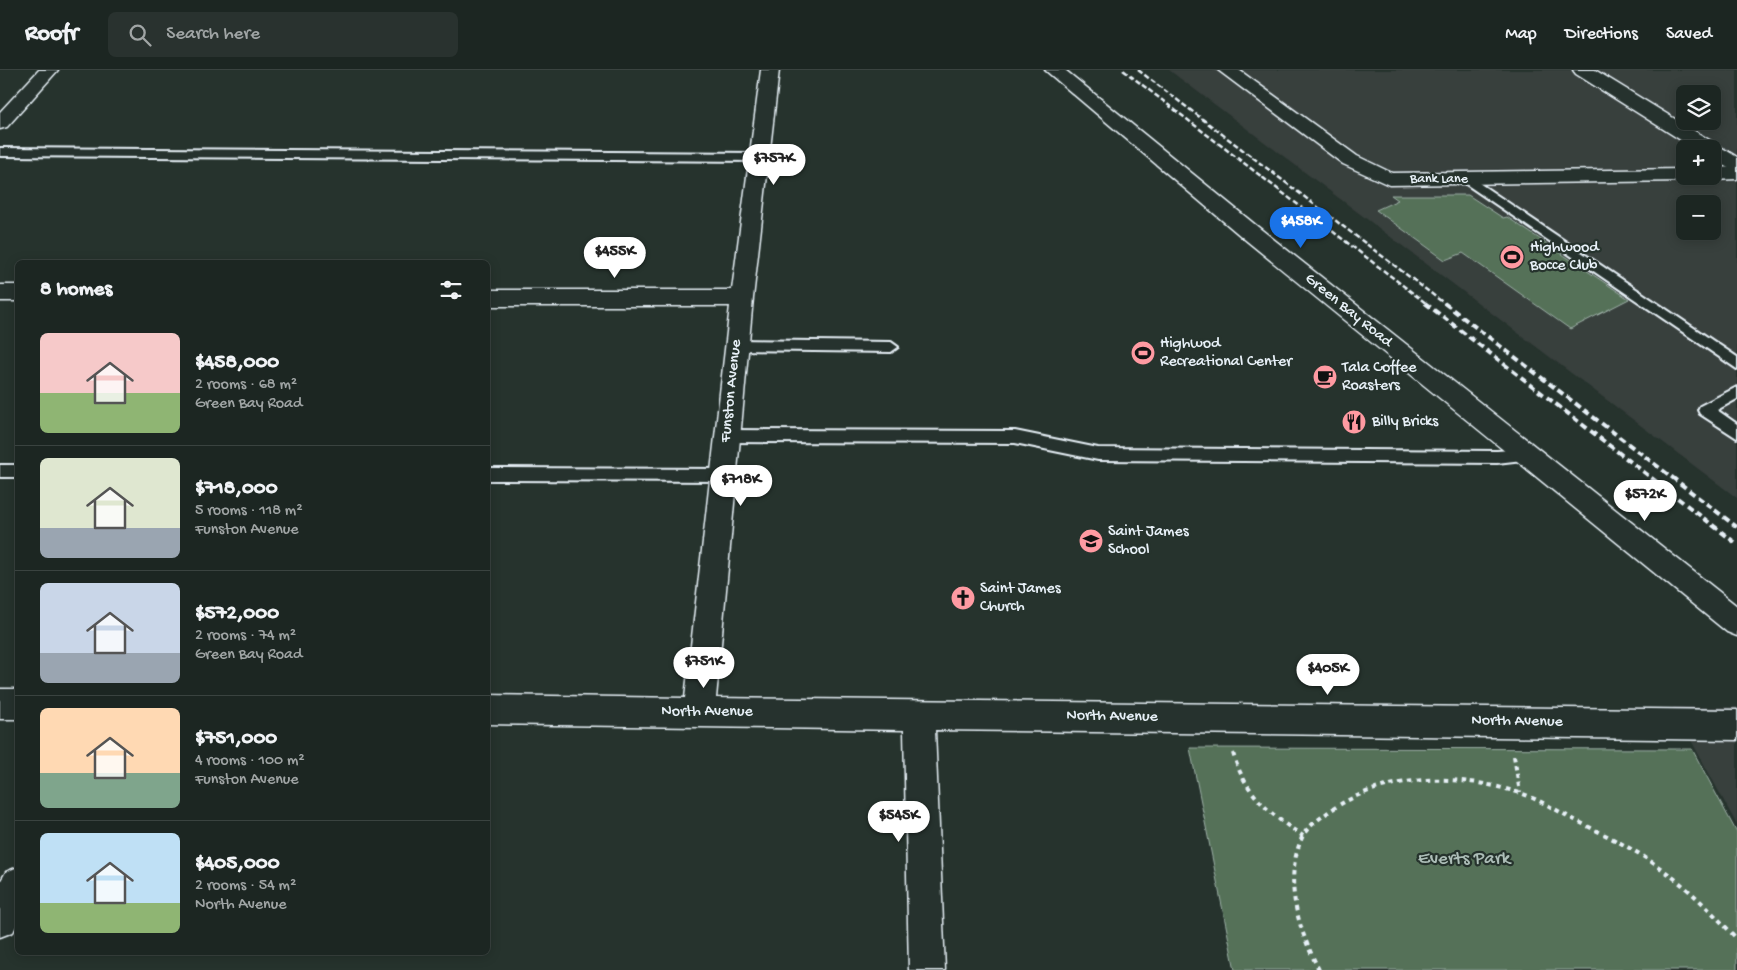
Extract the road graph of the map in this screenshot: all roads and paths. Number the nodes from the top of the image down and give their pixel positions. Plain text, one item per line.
1 (49, 70) edge
2 (770, 70) edge
3 (1054, 70) edge
4 (1227, 70) edge
5 (1582, 70) edge
6 (0, 123) edge
7 (1695, 140) edge
8 (0, 152) edge
9 (1721, 156) edge
10 (759, 158) junction
11 (1737, 166) edge
12 (1737, 173) edge
13 (1721, 174) edge
14 (1676, 175) edge
15 (1467, 179) junction
16 (0, 293) edge
17 (15, 293) edge
18 (490, 298) edge
19 (742, 298) junction
20 (737, 345) junction
21 (891, 347) dead end
22 (1737, 364) edge
23 (1737, 392) edge
24 (1737, 432) edge
25 (727, 436) junction
26 (1015, 437) joint
27 (1526, 455) junction
28 (0, 471) edge
29 (15, 471) edge
30 (490, 474) edge
31 (724, 475) junction
32 (1737, 623) edge
33 (0, 704) edge
34 (15, 704) edge
35 (490, 710) edge
36 (699, 712) junction
37 (919, 714) junction
38 (1737, 725) edge
39 (1513, 747) dead end
40 (1232, 750) dead end
41 (1520, 793) junction
42 (1302, 836) junction
43 (15, 890) edge
44 (0, 919) edge
45 (1737, 938) edge
46 (927, 970) edge
47 (1319, 970) edge

1 - 6 street
2 - 10 street, Funston Avenue
3 - 27 street, Green Bay Road
4 - 15 street, Bank Lane
5 - 7 street
8 - 10 lane
9 - 11 street
10 - 19 street, Funston Avenue
12 - 13 street
14 - 15 street, Bank Lane
15 - 22 lane
16 - 17 street
18 - 19 street
19 - 20 street, Funston Avenue
20 - 21 lane
20 - 25 street, Funston Avenue
23 - 24 lane
25 - 26 lane
25 - 31 street, Funston Avenue
26 - 27 lane
27 - 32 street, Green Bay Road
28 - 29 lane
30 - 31 lane
31 - 36 street, Funston Avenue
33 - 34 street
35 - 36 street, North Avenue
36 - 37 street, North Avenue
37 - 38 street, North Avenue
37 - 46 street
39 - 41 path
40 - 42 path
41 - 42 path
41 - 45 path
42 - 47 path
43 - 44 street

